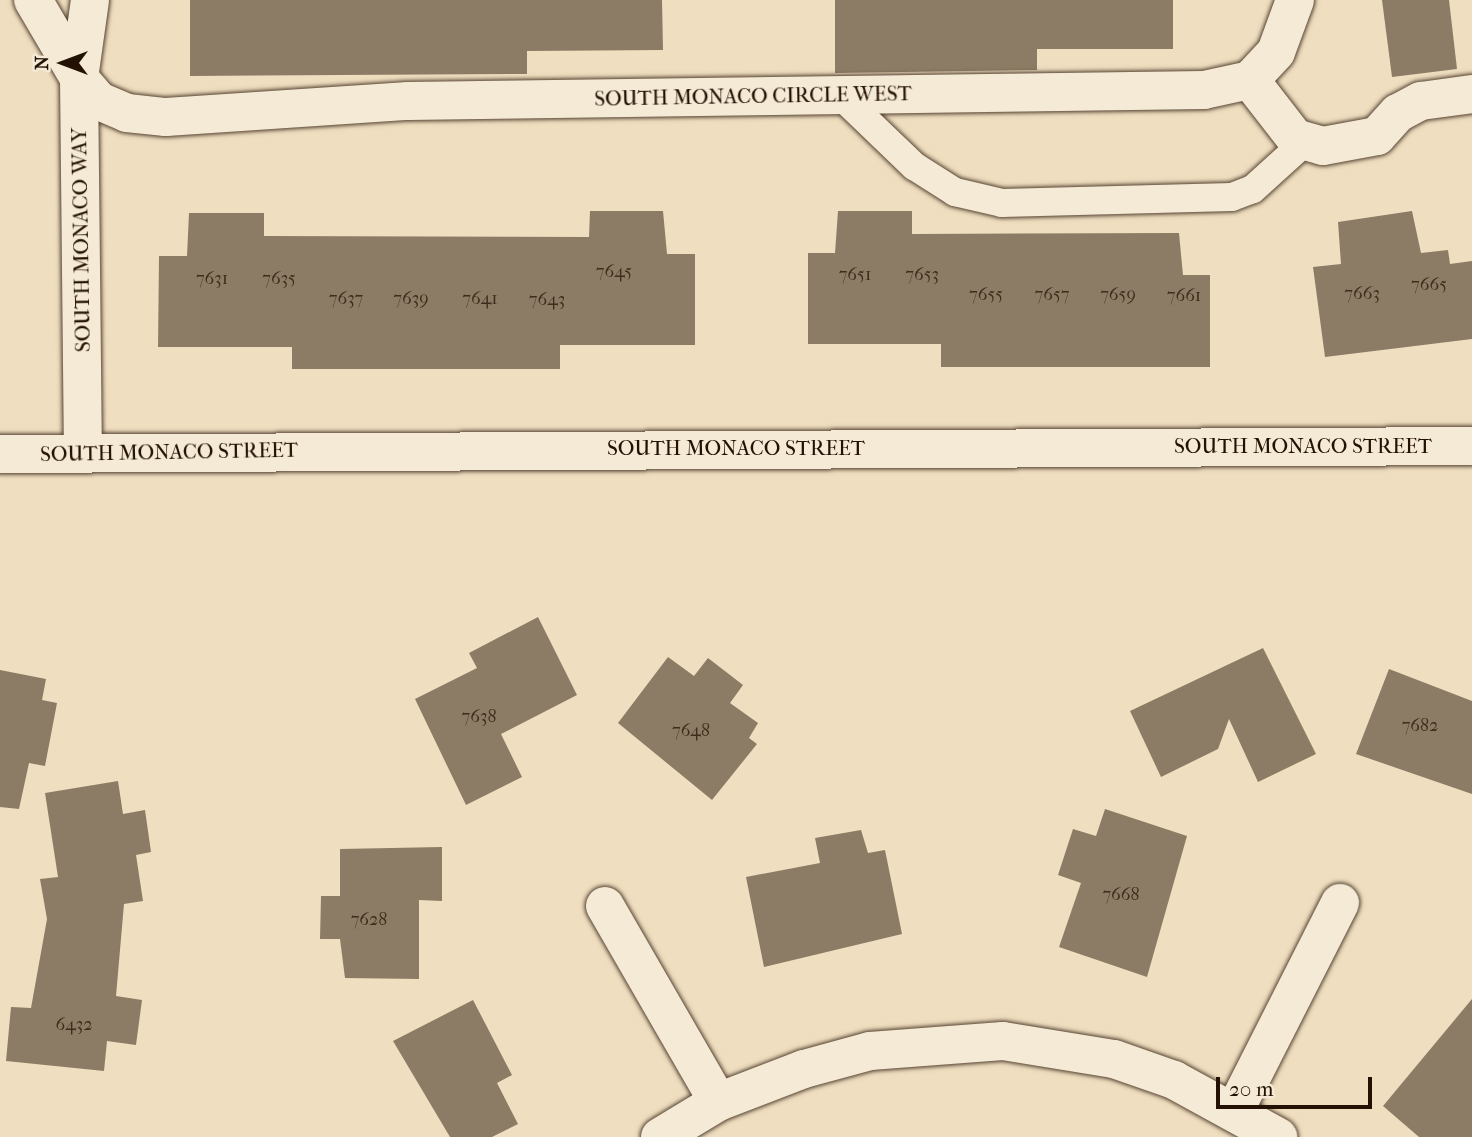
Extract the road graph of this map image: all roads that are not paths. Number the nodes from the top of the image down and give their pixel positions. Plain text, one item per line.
1 (33, 0) edge
2 (90, 0) edge
3 (1295, 0) edge
4 (79, 78) junction
5 (1250, 80) junction
6 (840, 94) junction
7 (1472, 94) edge
8 (1306, 141) junction
9 (1472, 446) edge
10 (83, 451) junction
11 (0, 454) edge
12 (1340, 903) dead end
13 (605, 906) dead end
14 (718, 1102) junction
15 (1236, 1108) junction
16 (660, 1137) edge
17 (1278, 1137) edge

1 - 4 street, SOUTH MONACO WAY
2 - 4 street
3 - 5 street
4 - 6 street, SOUTH MONACO CIRCLE WEST
4 - 10 street, SOUTH MONACO WAY
5 - 6 street, SOUTH MONACO CIRCLE WEST
5 - 8 street
6 - 8 lane
7 - 8 street
9 - 10 street, SOUTH MONACO STREET
10 - 11 street, SOUTH MONACO STREET
12 - 15 street
13 - 14 street
14 - 15 street
14 - 16 street
15 - 17 street

